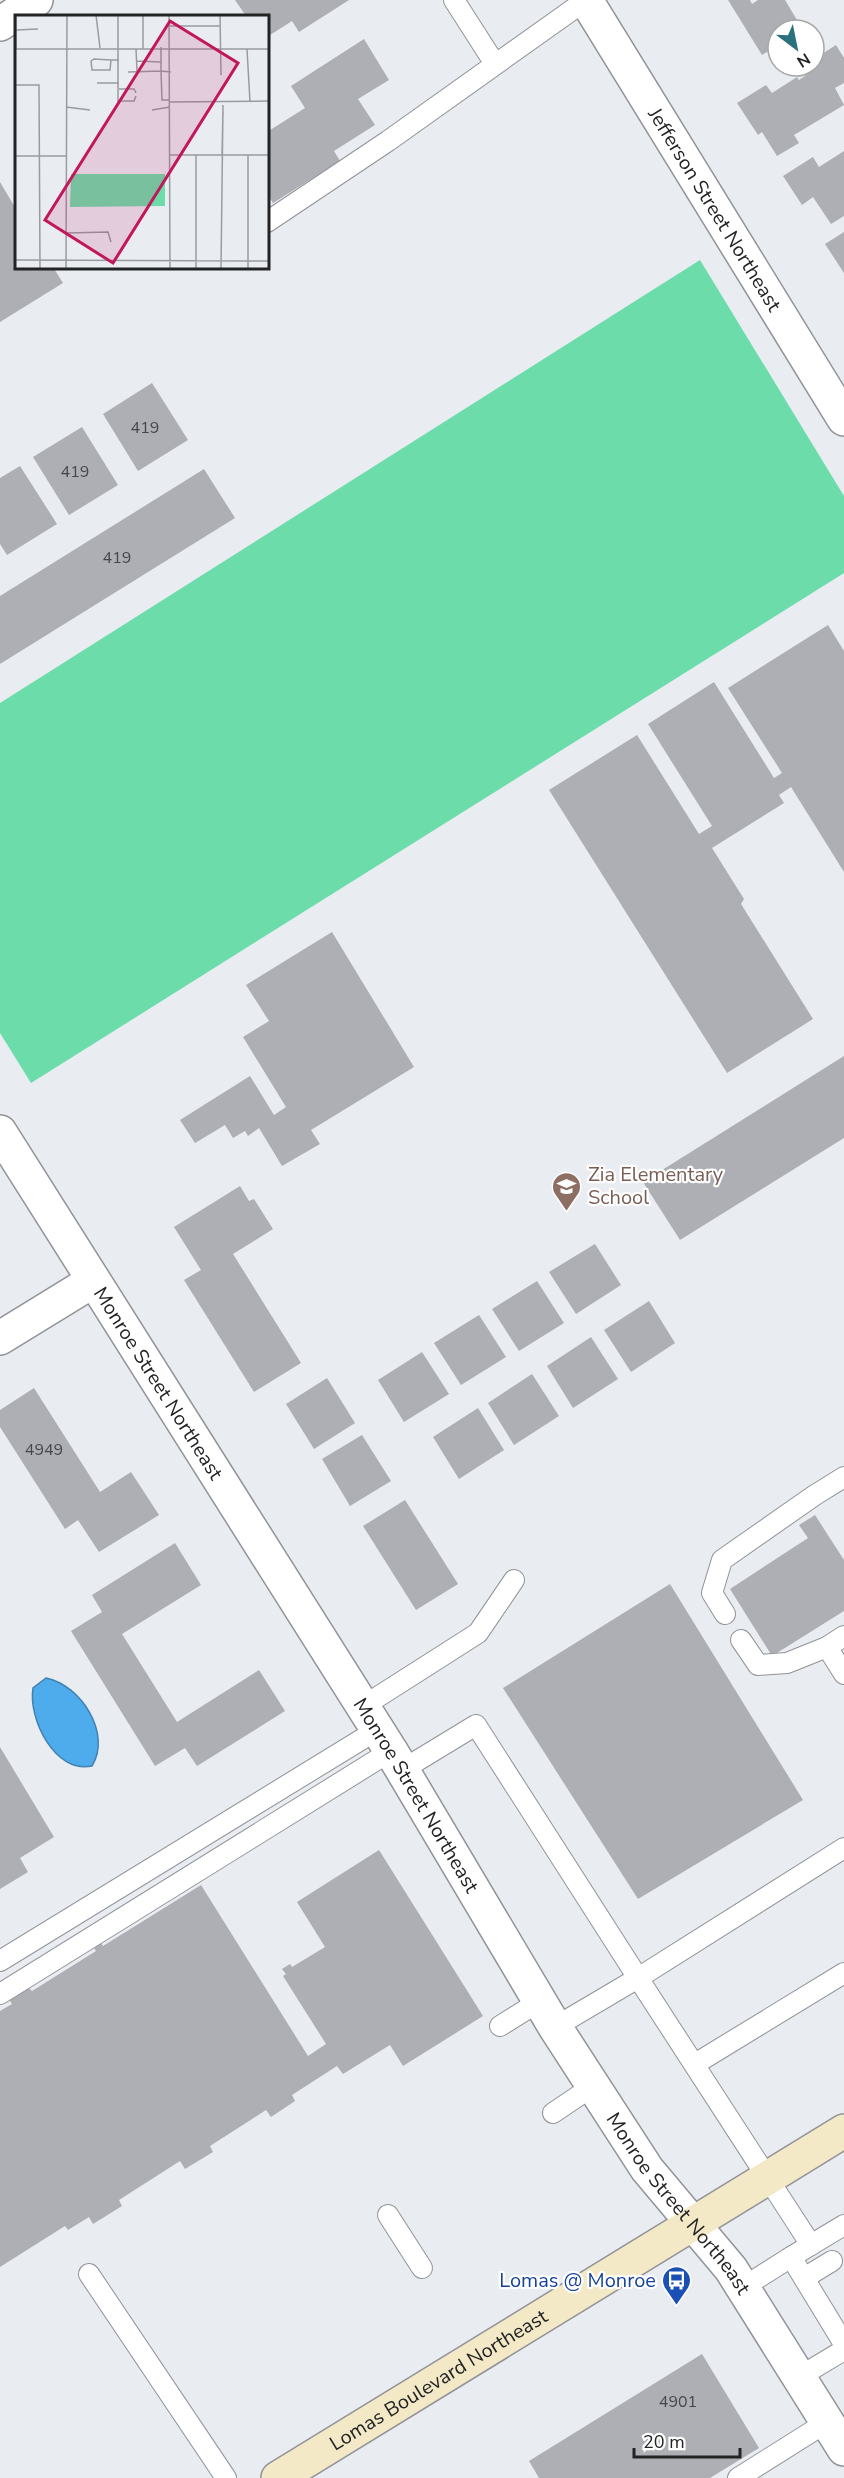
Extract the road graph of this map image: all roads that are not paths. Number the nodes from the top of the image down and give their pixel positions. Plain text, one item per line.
1 (36, 0) edge
2 (454, 0) edge
3 (586, 0) edge
4 (0, 24) edge
5 (495, 64) junction
6 (268, 221) edge
7 (844, 419) edge
8 (0, 1132) edge
9 (93, 1281) junction
10 (0, 1338) edge
11 (844, 1478) edge
12 (514, 1580) dead end
13 (725, 1614) dead end
14 (844, 1636) edge
15 (741, 1640) dead end
16 (827, 1647) junction
17 (844, 1674) edge
18 (383, 1740) junction
19 (844, 1848) edge
20 (0, 1961) edge
21 (844, 1973) edge
22 (638, 1978) junction
23 (0, 1994) edge
24 (548, 2014) junction
25 (500, 2026) dead end
26 (695, 2064) junction
27 (593, 2086) junction
28 (553, 2113) dead end
29 (844, 2130) edge
30 (768, 2177) junction
31 (388, 2215) dead end
32 (692, 2223) junction
33 (844, 2225) edge
34 (811, 2245) junction
35 (791, 2257) junction
36 (832, 2261) dead end
37 (422, 2268) dead end
38 (89, 2274) dead end
39 (804, 2278) junction
40 (742, 2288) junction
41 (844, 2344) edge
42 (844, 2350) edge
43 (798, 2377) junction
44 (827, 2422) junction
45 (844, 2450) edge
46 (226, 2478) edge
47 (278, 2478) edge
48 (738, 2478) edge

1 - 4 street
2 - 5 lane
3 - 5 lane
3 - 7 street, Jefferson Street Northeast
5 - 6 lane
8 - 9 street, Monroe Street Northeast
9 - 10 street
9 - 18 street, Monroe Street Northeast
11 - 13 lane
12 - 18 lane
14 - 16 lane
15 - 16 lane
16 - 17 lane
18 - 20 lane
18 - 22 lane
18 - 23 lane
18 - 24 street, Monroe Street Northeast
19 - 22 lane
21 - 26 lane
22 - 24 lane
22 - 26 lane
24 - 25 lane
24 - 27 street, Monroe Street Northeast
26 - 30 lane
27 - 28 lane
27 - 32 street, Monroe Street Northeast
29 - 30 main road, Lomas Boulevard Northeast
30 - 32 main road, Lomas Boulevard Northeast
30 - 34 lane
31 - 37 lane
32 - 40 street, Monroe Street Northeast
32 - 47 main road, Lomas Boulevard Northeast
33 - 34 lane
34 - 35 lane
35 - 39 lane
35 - 40 lane
36 - 39 lane
38 - 46 lane
39 - 41 lane
40 - 43 street, Monroe Street Northeast
42 - 43 lane
43 - 44 street, Monroe Street Northeast
44 - 45 street, Monroe Street Northeast
44 - 48 lane

